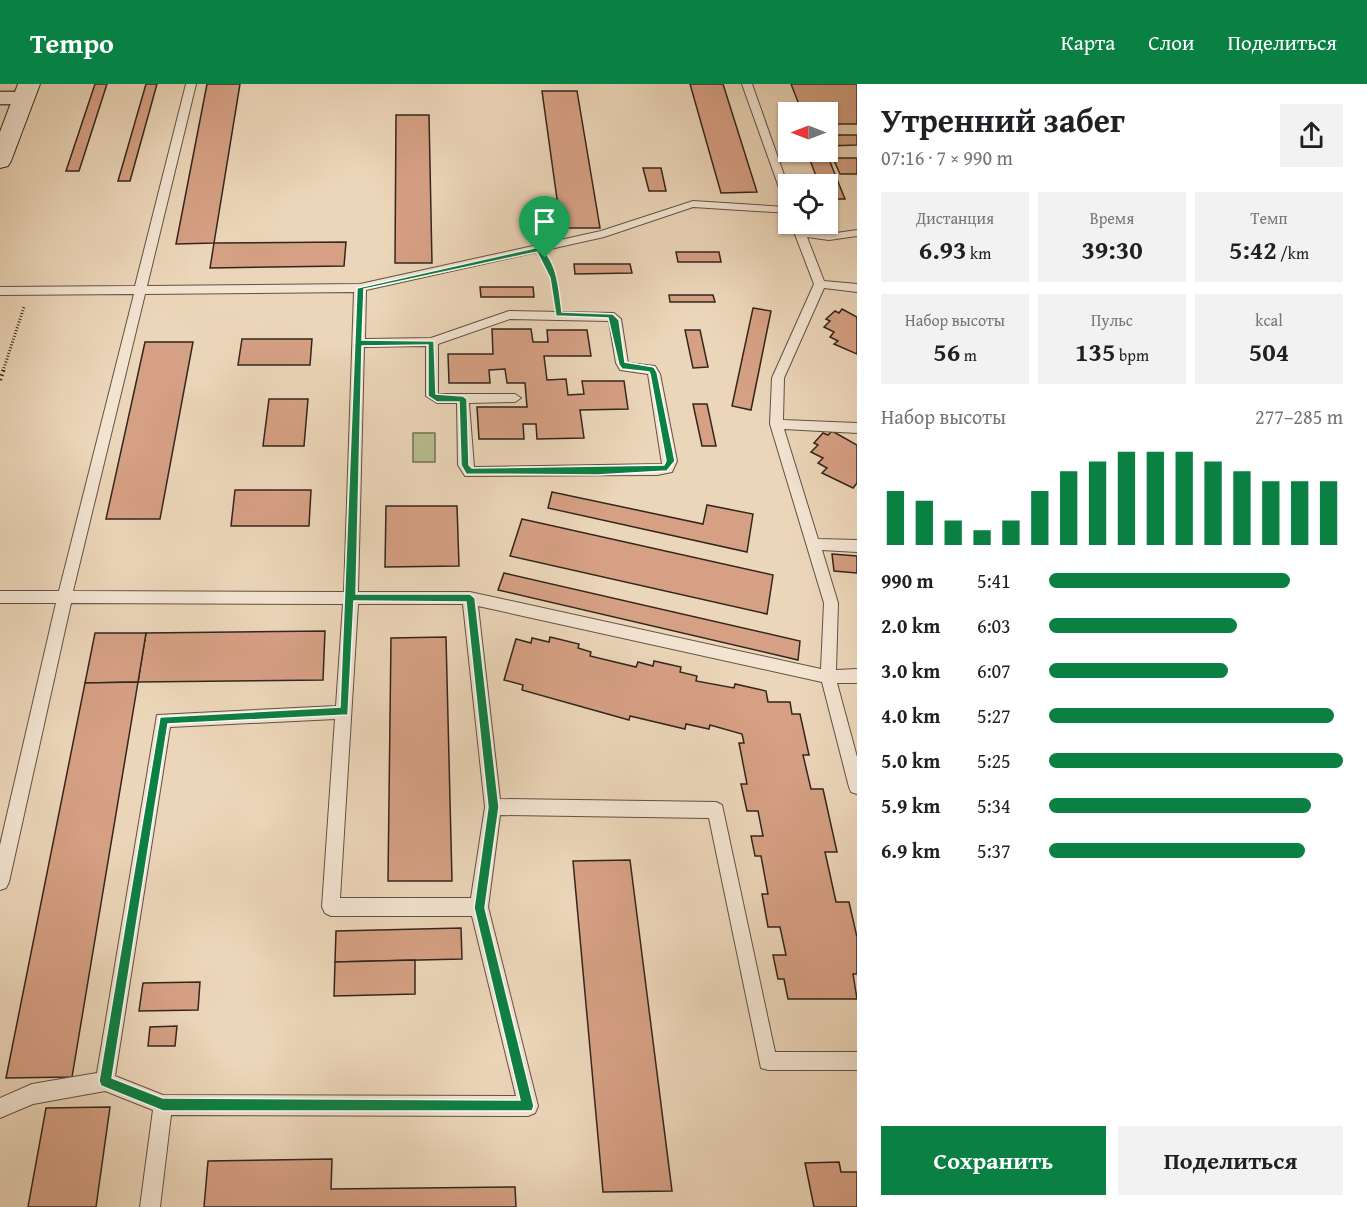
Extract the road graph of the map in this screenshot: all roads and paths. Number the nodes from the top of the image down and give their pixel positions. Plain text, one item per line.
1 (191, 84) edge
2 (747, 84) edge
3 (26, 91) edge
4 (0, 98) edge
5 (0, 161) edge
6 (778, 174) edge
7 (778, 209) edge
8 (857, 233) edge
9 (800, 234) edge
10 (819, 234) edge
11 (539, 249) junction
12 (820, 284) junction
13 (360, 288) junction
14 (857, 288) edge
15 (30, 289) junction
16 (142, 289) junction
17 (0, 291) edge
18 (558, 314) junction
19 (432, 342) junction
20 (358, 343) junction
21 (0, 380) edge
22 (515, 398) dead end
23 (463, 399) junction
24 (776, 424) junction
25 (857, 428) edge
26 (812, 544) junction
27 (857, 546) edge
28 (64, 596) junction
29 (0, 597) edge
30 (351, 597) junction
31 (470, 598) junction
32 (857, 676) edge
33 (828, 677) junction
34 (345, 712) junction
35 (857, 787) edge
36 (493, 807) junction
37 (0, 882) edge
38 (479, 908) junction
39 (857, 1061) edge
40 (105, 1081) junction
41 (163, 1104) junction
42 (0, 1108) edge
43 (150, 1207) edge

1 - 16 lane
2 - 6 lane
3 - 4 street
3 - 5 main road
7 - 11 lane
8 - 10 lane
9 - 12 lane
11 - 13 lane
11 - 18 path
12 - 14 lane
12 - 24 lane
13 - 16 lane
13 - 20 lane
15 - 16 lane
15 - 17 lane
15 - 21 path
16 - 28 lane
18 - 19 lane
18 - 23 lane
19 - 20 lane
19 - 23 lane
20 - 30 lane
22 - 23 lane
24 - 25 lane
24 - 26 lane
26 - 27 lane
26 - 33 lane
28 - 29 lane
28 - 30 lane
28 - 37 lane
30 - 31 lane
30 - 34 lane
31 - 33 lane
31 - 36 lane
32 - 33 lane
33 - 35 lane
34 - 38 lane
34 - 40 lane
36 - 38 lane
36 - 39 lane
38 - 41 lane
40 - 41 lane
40 - 42 lane
41 - 43 lane

